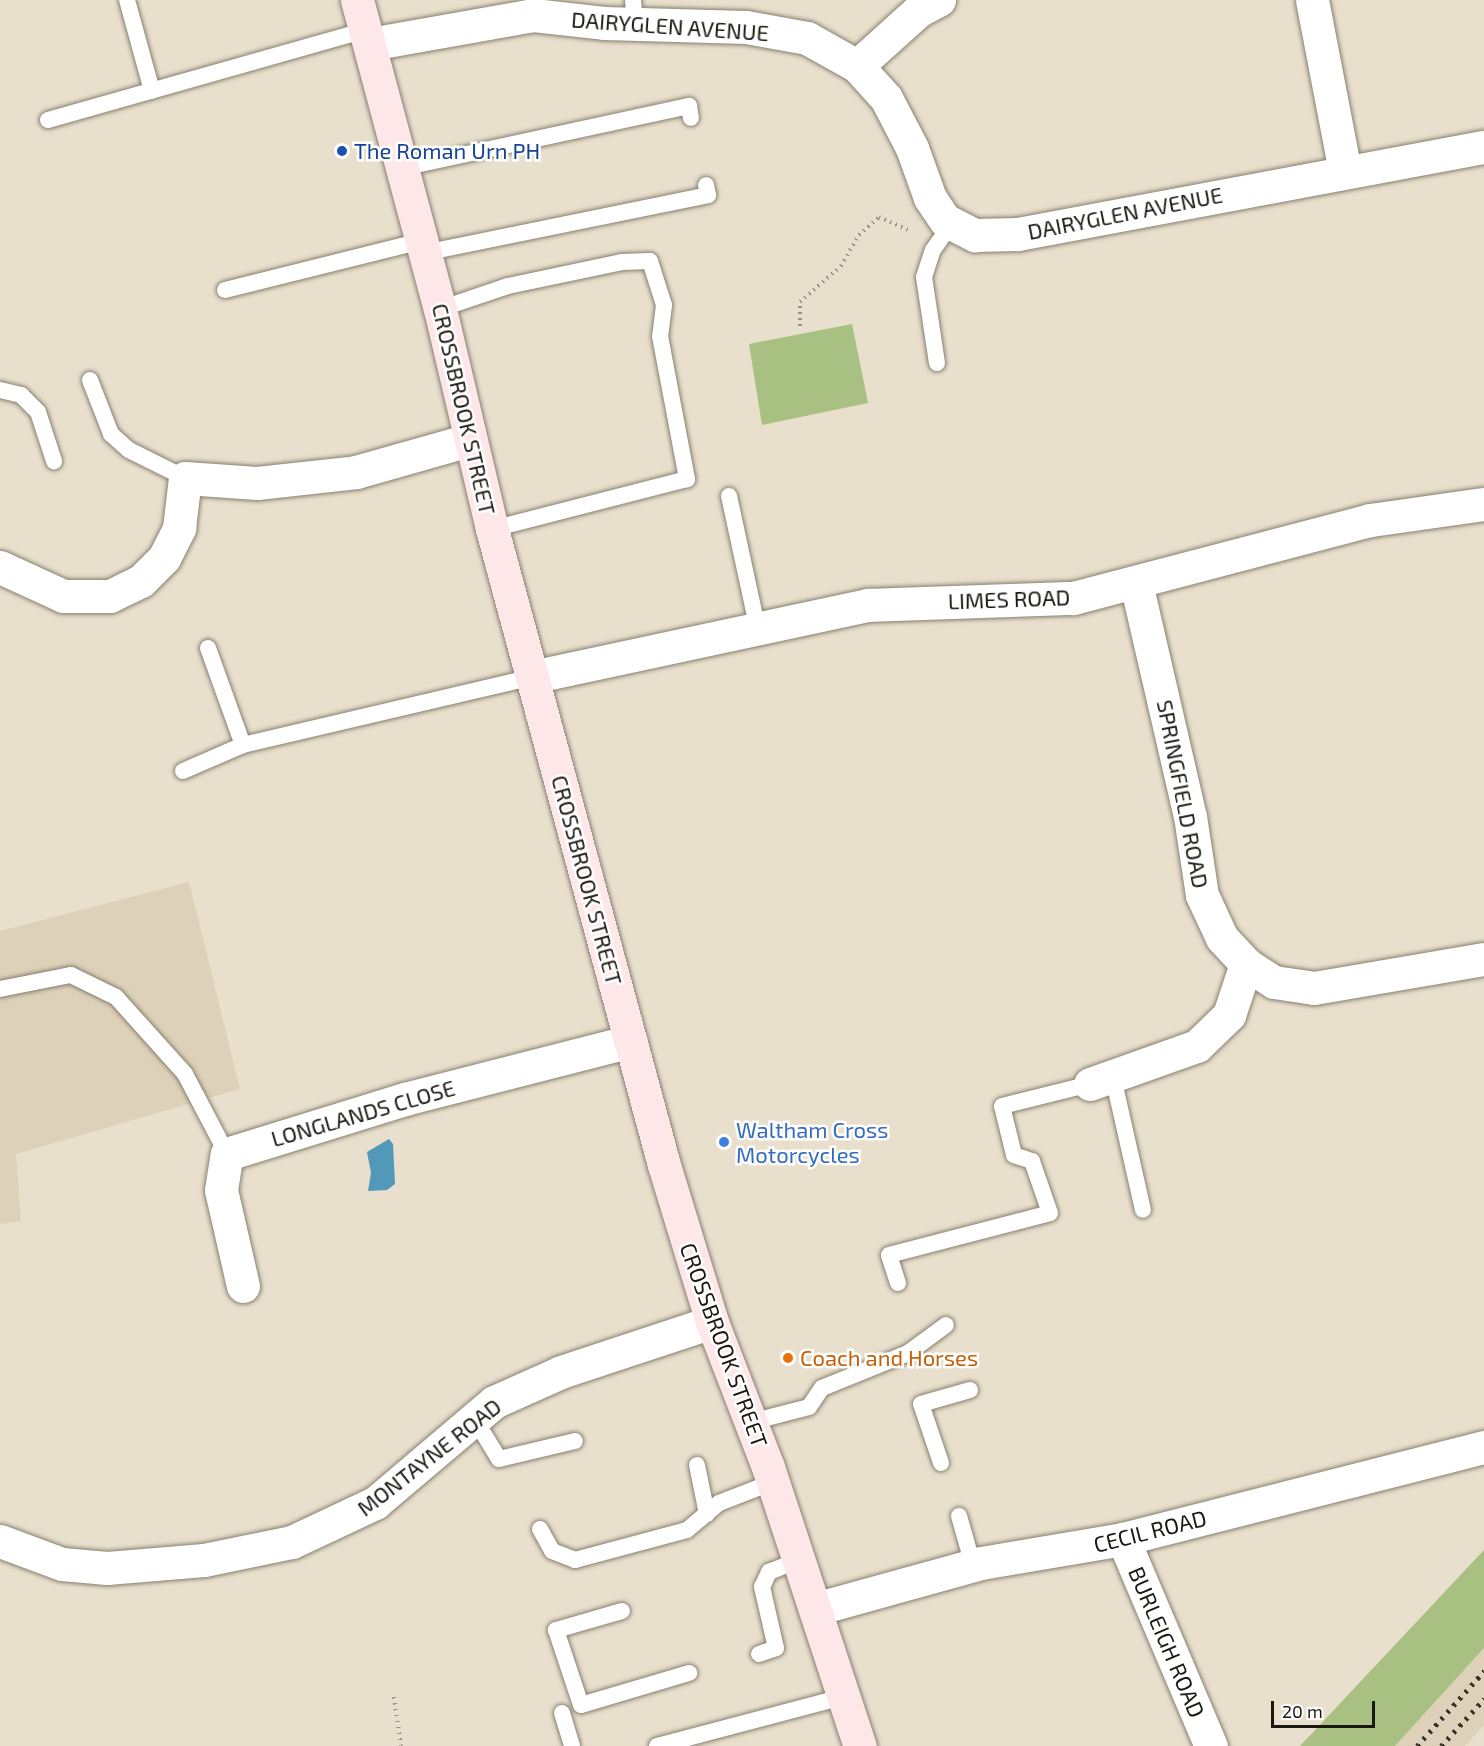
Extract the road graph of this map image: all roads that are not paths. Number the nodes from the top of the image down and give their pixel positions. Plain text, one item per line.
1 (127, 0) edge
2 (939, 0) edge
3 (1312, 0) edge
4 (634, 11) edge
5 (364, 24) edge
6 (857, 66) junction
7 (152, 92) junction
8 (691, 118) dead end
9 (48, 120) dead end
10 (1484, 147) edge
11 (402, 168) junction
12 (1345, 172) junction
13 (706, 185) dead end
14 (947, 230) junction
15 (423, 247) junction
16 (225, 290) dead end
17 (440, 309) junction
18 (937, 363) dead end
19 (90, 380) dead end
20 (0, 390) edge
21 (469, 440) junction
22 (54, 461) dead end
23 (185, 478) junction
24 (729, 496) dead end
25 (1484, 504) edge
26 (492, 529) junction
27 (0, 567) edge
28 (1136, 584) junction
29 (757, 627) junction
30 (208, 648) dead end
31 (532, 677) junction
32 (243, 746) junction
33 (183, 771) dead end
34 (1484, 959) edge
35 (1246, 964) junction
36 (0, 989) edge
37 (631, 1041) junction
38 (1101, 1081) junction
39 (227, 1154) junction
40 (1143, 1210) dead end
41 (898, 1282) dead end
42 (243, 1286) dead end
43 (712, 1322) junction
44 (946, 1325) dead end
45 (970, 1390) dead end
46 (474, 1418) junction
47 (751, 1422) junction
48 (575, 1441) dead end
49 (1484, 1447) edge
50 (941, 1463) dead end
51 (697, 1465) dead end
52 (772, 1482) junction
53 (707, 1514) junction
54 (959, 1516) dead end
55 (540, 1529) dead end
56 (1123, 1539) junction
57 (0, 1541) edge
58 (798, 1560) junction
59 (973, 1565) junction
60 (814, 1608) junction
61 (622, 1611) dead end
62 (759, 1654) dead end
63 (689, 1673) dead end
64 (842, 1698) junction
65 (562, 1713) dead end
66 (572, 1746) edge
67 (657, 1746) edge
68 (860, 1746) edge
69 (1211, 1746) edge

1 - 7 lane
2 - 6 street
3 - 12 street
4 - 5 street, DAIRYGLEN AVENUE
4 - 6 street, DAIRYGLEN AVENUE
5 - 7 lane
5 - 11 main road, CROSSBROOK STREET
6 - 14 street, DAIRYGLEN AVENUE
7 - 9 lane
8 - 11 lane
10 - 12 street, DAIRYGLEN AVENUE
11 - 15 main road, CROSSBROOK STREET
12 - 14 street, DAIRYGLEN AVENUE
13 - 15 lane
14 - 18 lane
15 - 16 lane
15 - 17 main road, CROSSBROOK STREET
17 - 21 main road, CROSSBROOK STREET
17 - 26 lane
19 - 23 lane
20 - 22 lane
21 - 23 street
21 - 26 main road, CROSSBROOK STREET
23 - 27 street
24 - 29 lane
25 - 28 street, LIMES ROAD
26 - 31 main road, CROSSBROOK STREET
28 - 29 street, LIMES ROAD
28 - 35 street, SPRINGFIELD ROAD
29 - 31 street, LIMES ROAD
30 - 32 lane
31 - 32 lane
31 - 37 main road, CROSSBROOK STREET
32 - 33 lane
34 - 35 street, SPRINGFIELD ROAD
35 - 38 street
36 - 39 lane
37 - 39 street, LONGLANDS CLOSE
37 - 43 main road, CROSSBROOK STREET
38 - 40 lane
38 - 41 lane
39 - 42 street
43 - 46 street, MONTAYNE ROAD
43 - 47 main road, CROSSBROOK STREET
44 - 47 lane
45 - 50 lane
46 - 48 lane
46 - 57 street, MONTAYNE ROAD
47 - 52 main road, CROSSBROOK STREET
49 - 56 street, CECIL ROAD
51 - 53 lane
52 - 53 lane
52 - 58 main road, CROSSBROOK STREET
53 - 55 lane
54 - 59 lane
56 - 59 street, CECIL ROAD
56 - 69 street, BURLEIGH ROAD
58 - 60 main road, CROSSBROOK STREET
58 - 62 lane
59 - 60 street, CECIL ROAD
60 - 64 main road, CROSSBROOK STREET
61 - 63 lane
64 - 67 lane
64 - 68 main road, CROSSBROOK STREET
65 - 66 lane

